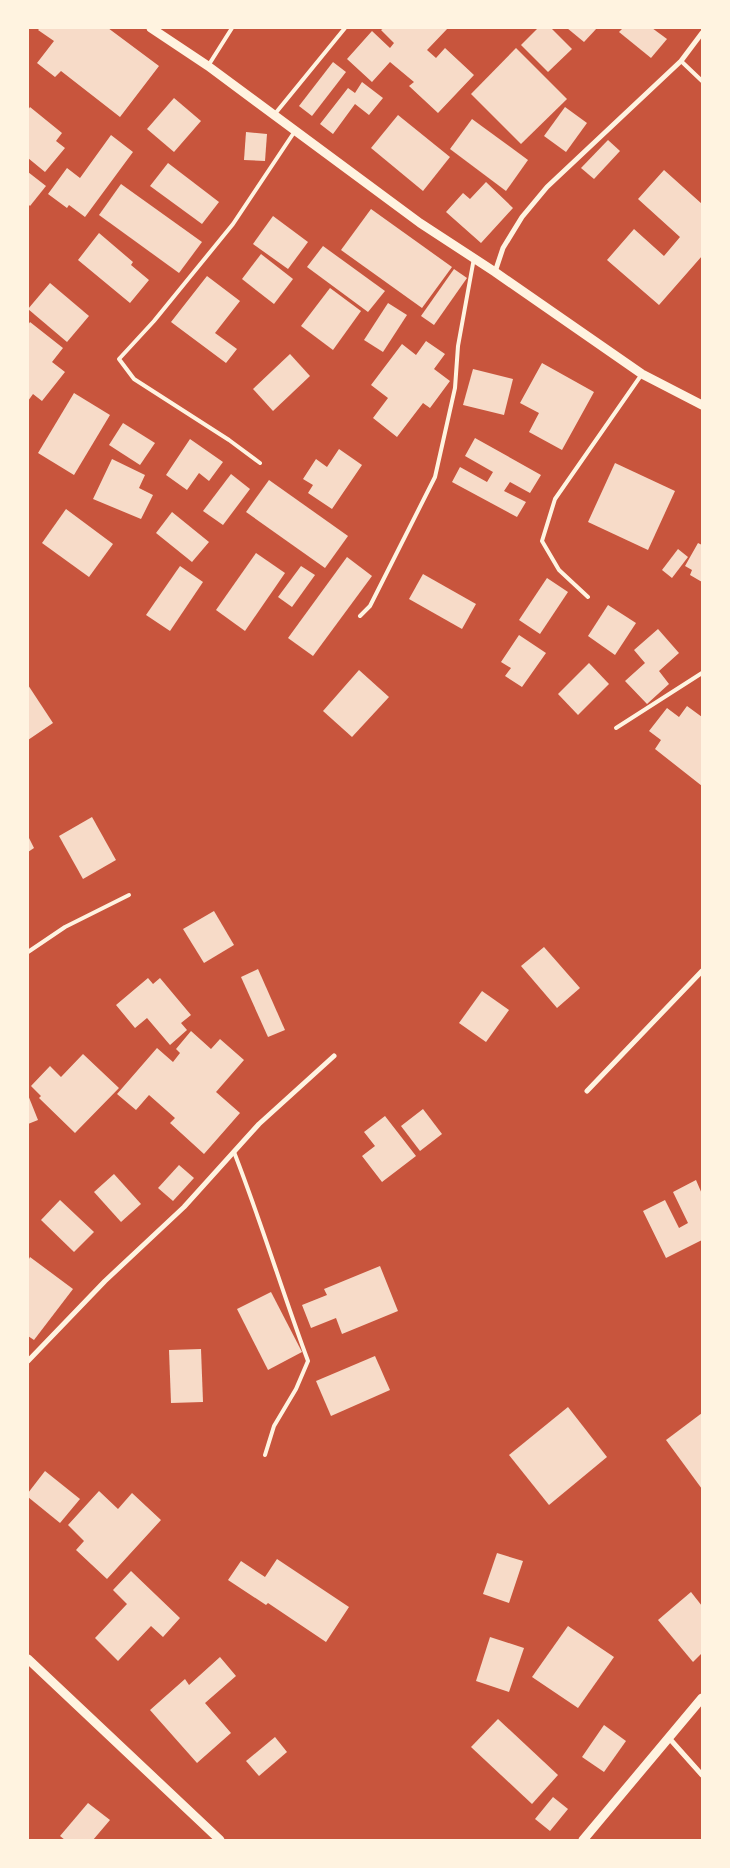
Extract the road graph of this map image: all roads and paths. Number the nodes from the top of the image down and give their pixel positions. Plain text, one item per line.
1 (151, 28) edge
2 (232, 28) edge
3 (345, 28) edge
4 (702, 34) edge
5 (681, 61) junction
6 (208, 66) junction
7 (702, 80) edge
8 (274, 115) junction
9 (295, 131) junction
10 (474, 258) junction
11 (495, 272) junction
12 (642, 374) junction
13 (702, 405) edge
14 (260, 463) dead end
15 (588, 597) dead end
16 (360, 616) dead end
17 (702, 673) edge
18 (616, 728) dead end
19 (129, 895) dead end
20 (28, 952) edge
21 (702, 971) edge
22 (334, 1056) dead end
23 (587, 1090) dead end
24 (234, 1152) junction
25 (28, 1362) edge
26 (265, 1455) dead end
27 (28, 1659) edge
28 (702, 1698) edge
29 (669, 1738) junction
30 (702, 1775) edge
31 (220, 1840) edge
32 (584, 1840) edge

1 - 6 street
2 - 6 lane
3 - 8 lane
4 - 5 street
5 - 7 lane
5 - 11 street
6 - 8 street
8 - 9 street
9 - 10 street
9 - 14 lane
10 - 11 street
10 - 16 lane
11 - 12 street
12 - 13 street
12 - 15 lane
17 - 18 lane
19 - 20 lane
21 - 23 street
22 - 24 street
24 - 25 street
24 - 26 lane
27 - 31 street
28 - 29 street
29 - 30 street
29 - 32 street

